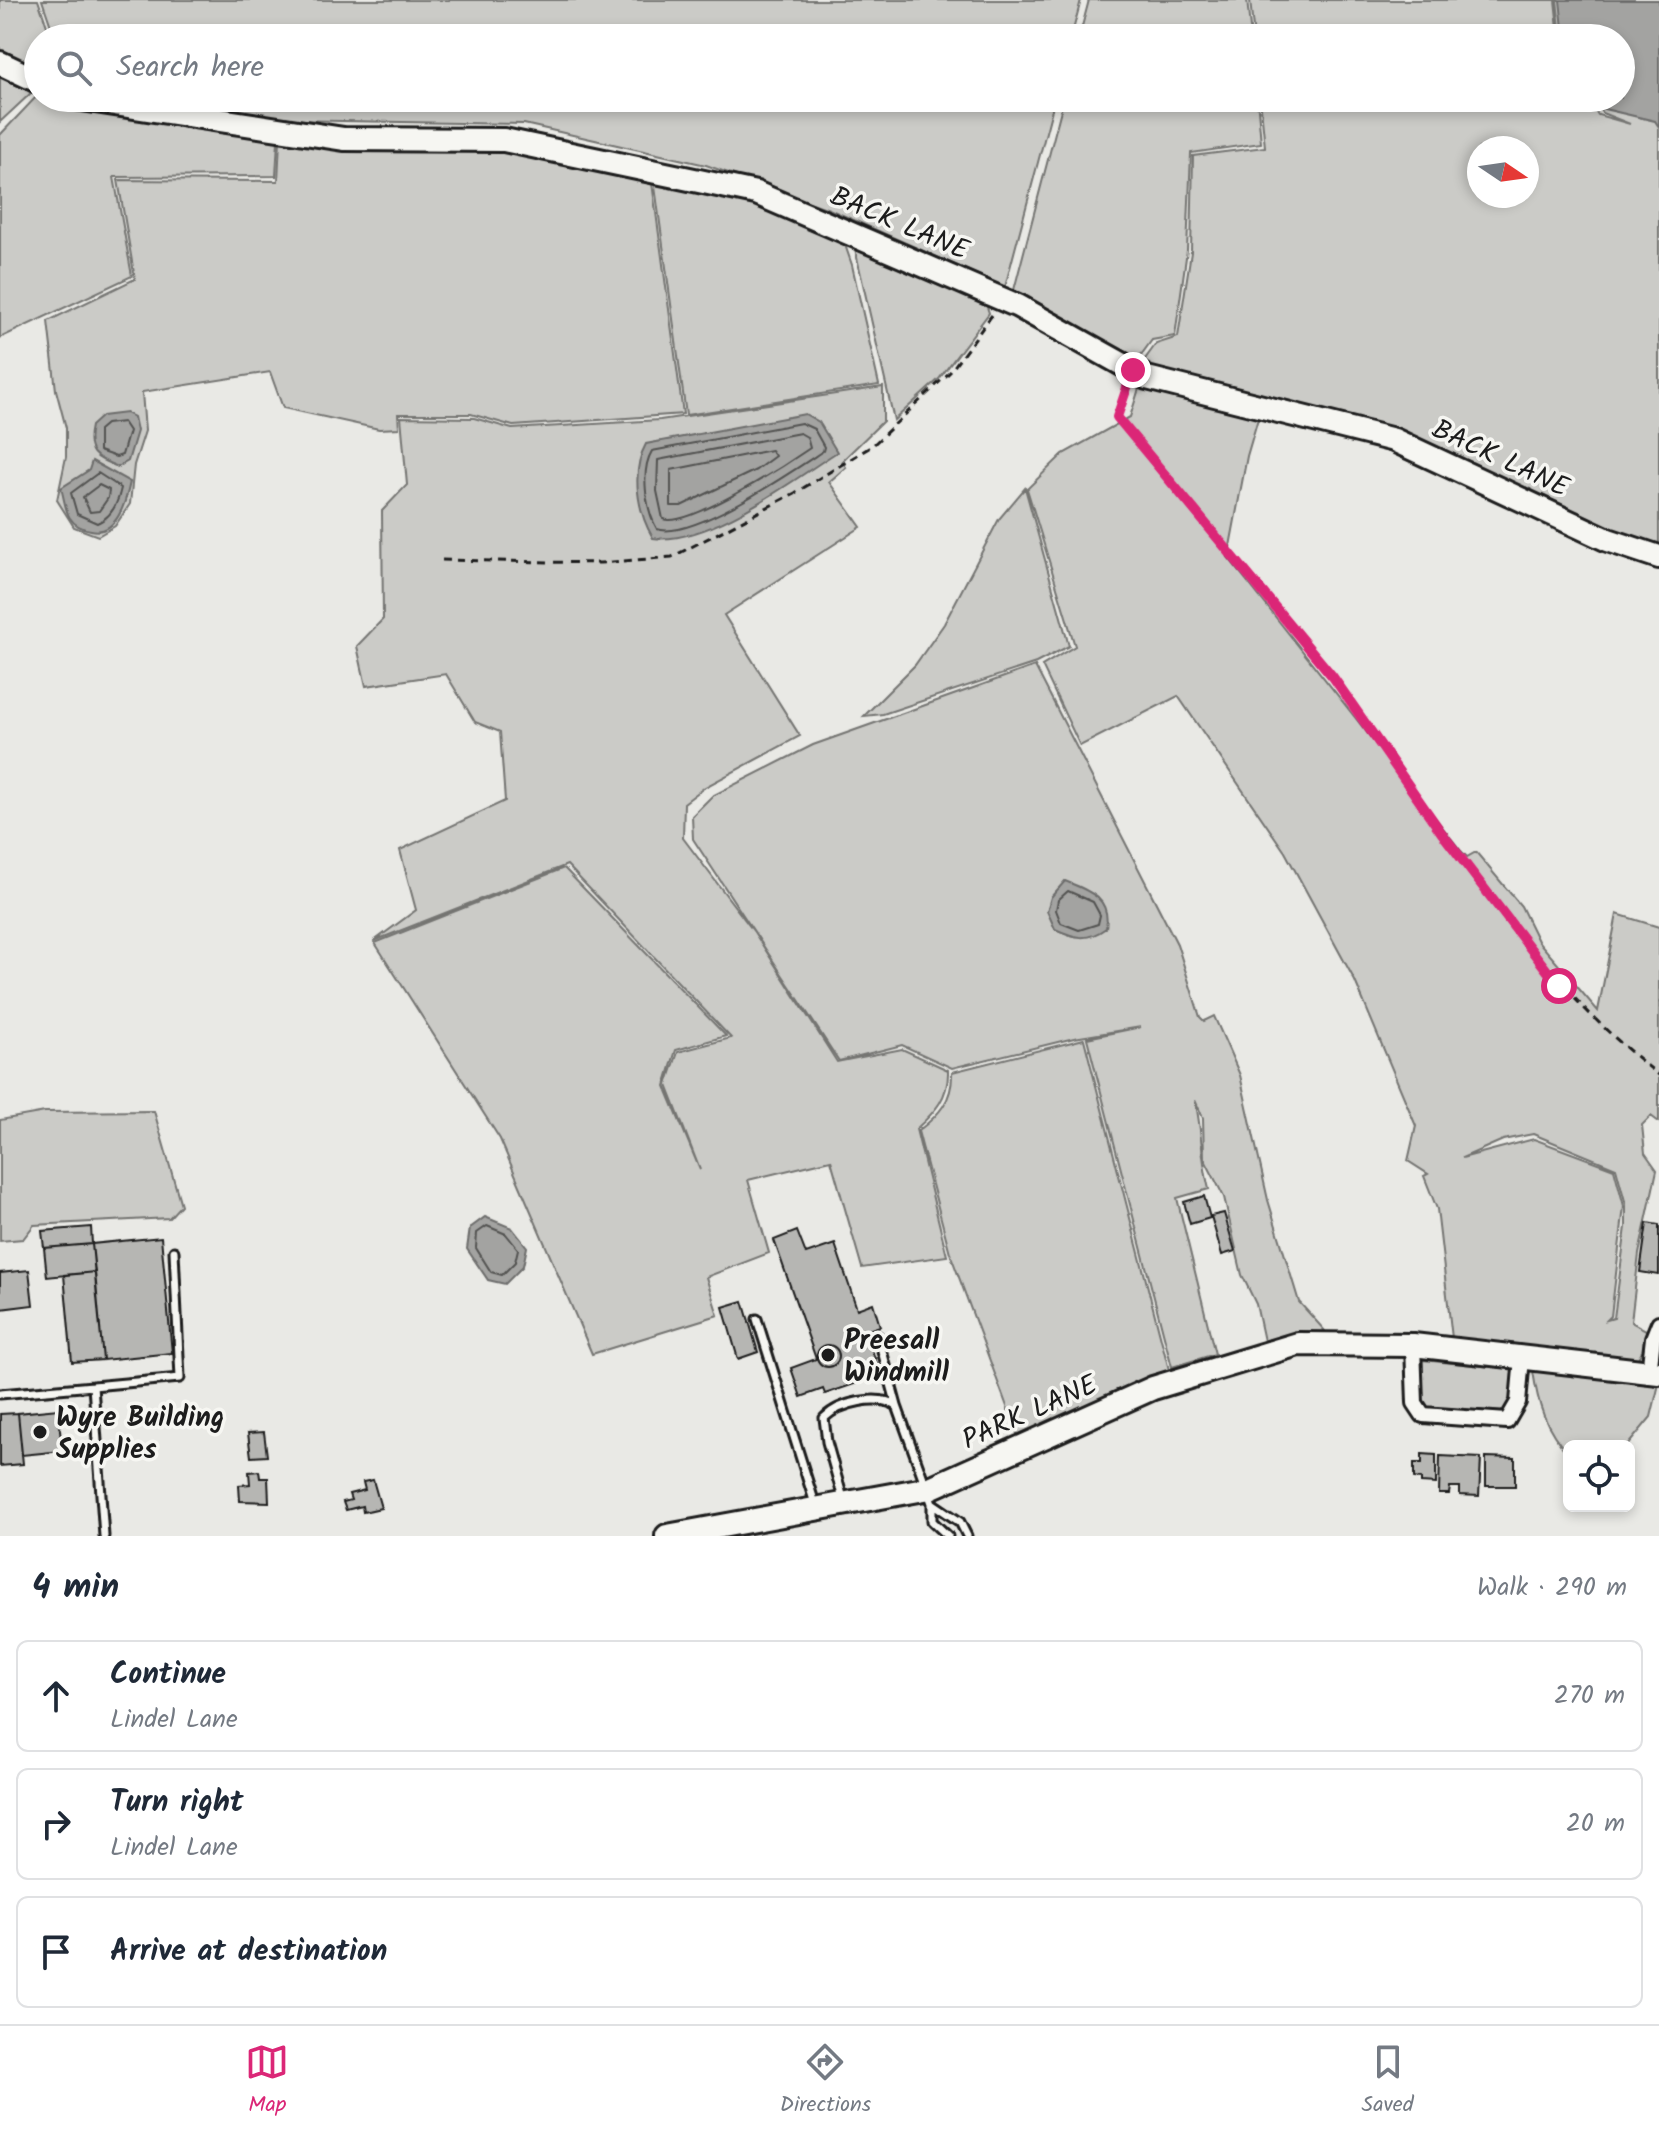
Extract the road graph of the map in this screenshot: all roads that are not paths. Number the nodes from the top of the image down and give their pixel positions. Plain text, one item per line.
1 (0, 63) edge
2 (24, 74) edge
3 (167, 112) edge
4 (1659, 557) edge
5 (174, 1251) dead end
6 (757, 1319) dead end
7 (1659, 1323) edge
8 (878, 1336) dead end
9 (1413, 1345) junction
10 (1522, 1358) junction
11 (1654, 1373) edge
12 (93, 1386) junction
13 (0, 1394) edge
14 (897, 1406) junction
15 (929, 1496) junction
16 (845, 1504) junction
17 (816, 1510) junction
18 (104, 1536) edge
19 (667, 1536) edge
20 (948, 1536) edge
21 (967, 1536) edge

1 - 2 street
3 - 4 street, BACK LANE
5 - 12 lane
6 - 17 lane
7 - 11 street
8 - 14 lane
9 - 10 street, PARK LANE
9 - 10 street
9 - 15 street, PARK LANE
10 - 11 street, PARK LANE
12 - 13 lane
12 - 18 lane
14 - 15 lane
14 - 16 lane
15 - 16 street, PARK LANE
15 - 20 lane
15 - 21 lane
16 - 17 street, PARK LANE
17 - 19 street, PARK LANE

